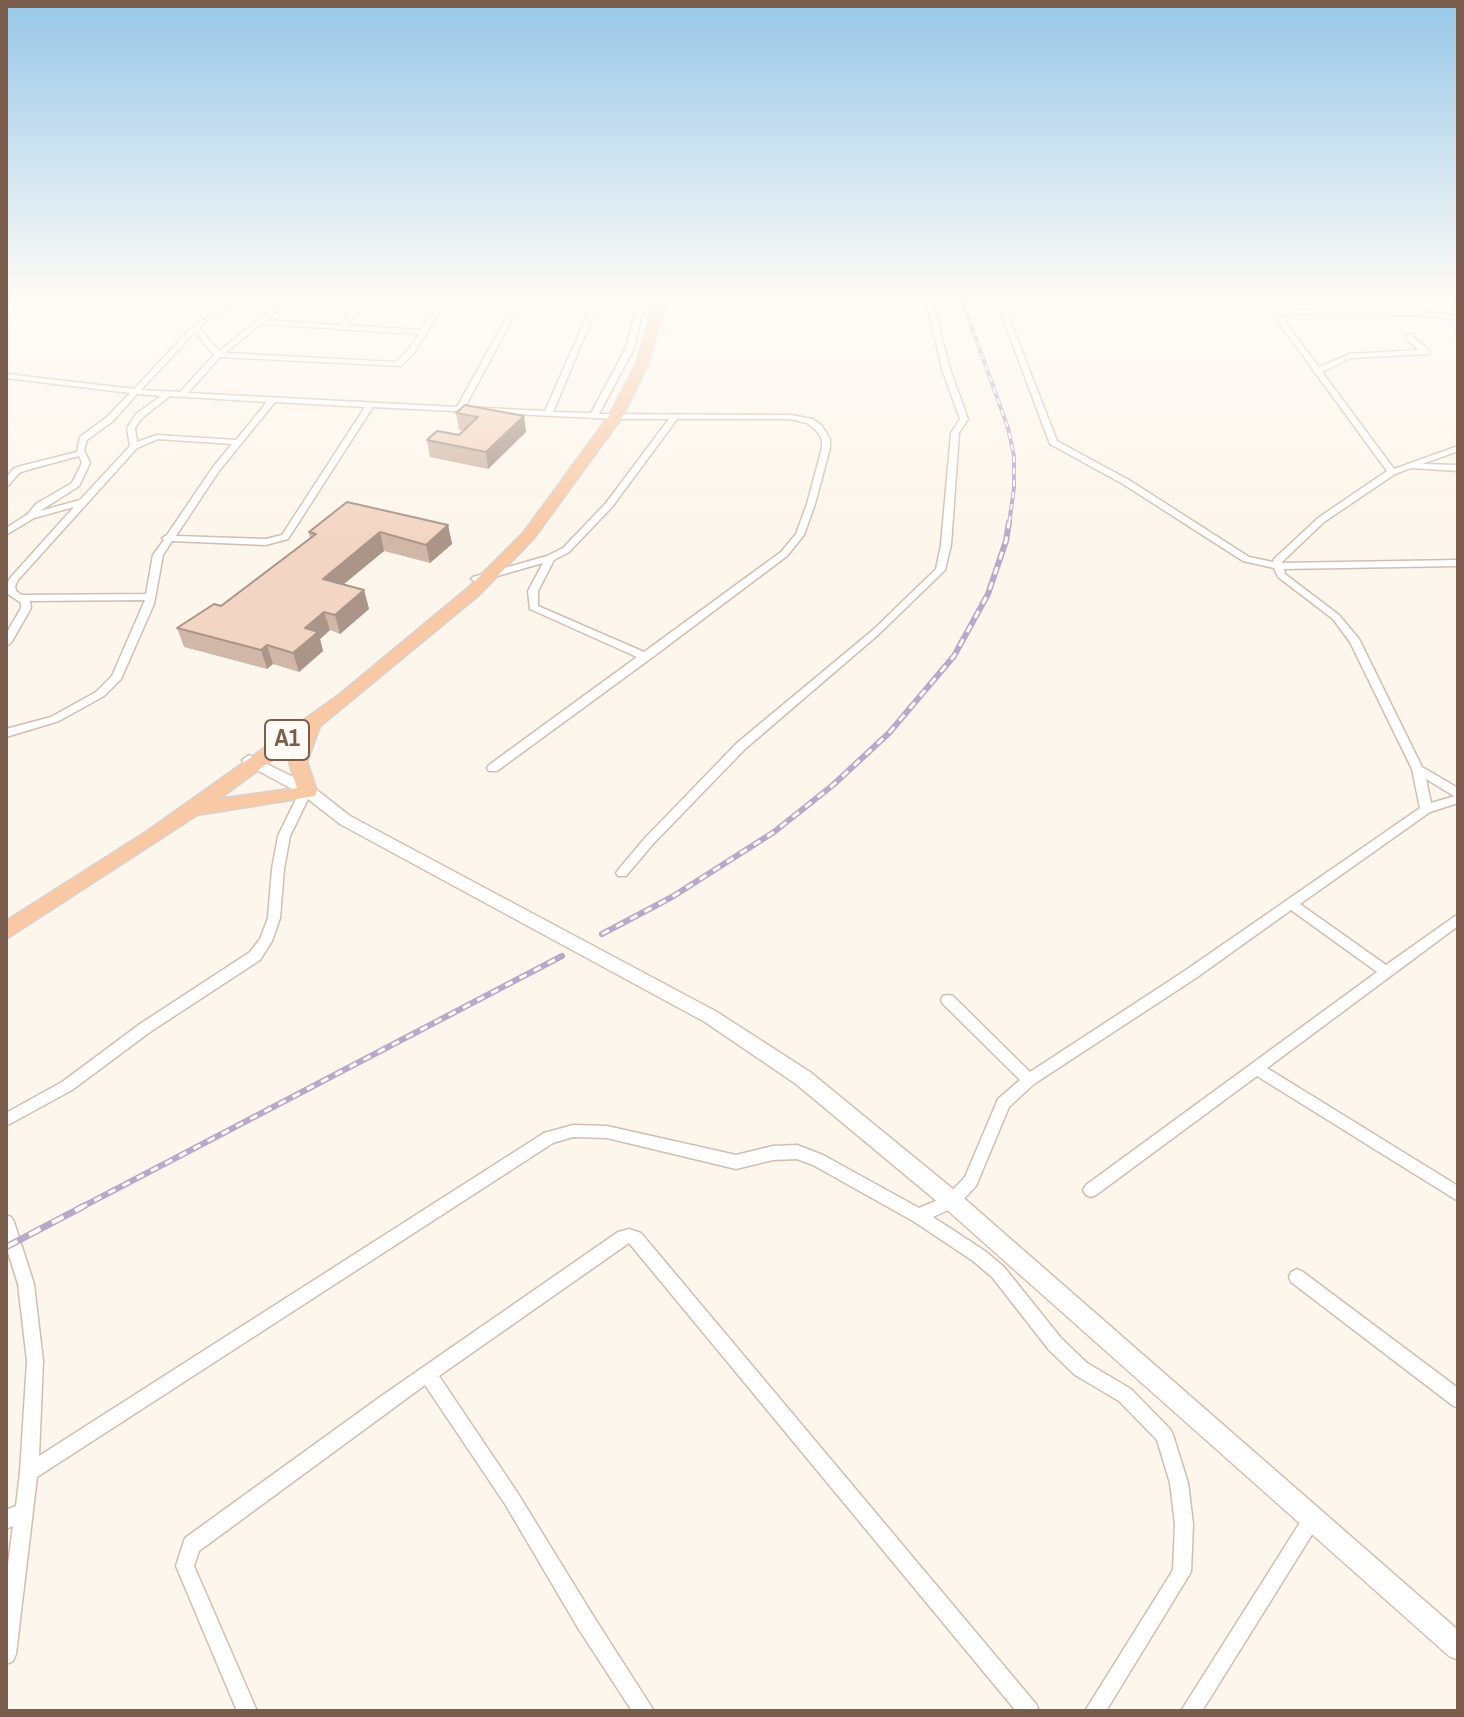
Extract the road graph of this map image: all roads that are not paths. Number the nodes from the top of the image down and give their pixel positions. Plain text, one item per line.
1 (8, 377) edge
2 (150, 377) edge
3 (195, 377) edge
4 (477, 377) edge
5 (563, 377) edge
6 (615, 377) edge
7 (635, 377) edge
8 (949, 377) edge
9 (1028, 377) edge
10 (1322, 377) edge
11 (137, 392) junction
12 (178, 394) junction
13 (273, 400) junction
14 (371, 404) junction
15 (460, 409) junction
16 (548, 413) junction
17 (594, 416) junction
18 (615, 417) junction
19 (675, 417) junction
20 (237, 442) junction
21 (134, 446) junction
22 (1458, 448) edge
23 (82, 453) junction
24 (1381, 456) junction
25 (1432, 456) junction
26 (1458, 457) edge
27 (1407, 465) junction
28 (1458, 468) edge
29 (112, 472) junction
30 (1392, 472) junction
31 (78, 481) junction
32 (6, 483) edge
33 (85, 502) junction
34 (31, 516) junction
35 (8, 529) edge
36 (167, 538) junction
37 (550, 558) junction
38 (1458, 563) edge
39 (1277, 566) junction
40 (483, 577) junction
41 (151, 597) junction
42 (22, 598) junction
43 (6, 643) edge
44 (646, 657) junction
45 (313, 722) junction
46 (6, 733) edge
47 (247, 766) junction
48 (493, 768) dead end
49 (1418, 769) junction
50 (1458, 796) edge
51 (308, 797) junction
52 (1426, 809) junction
53 (189, 811) junction
54 (622, 873) dead end
55 (1291, 904) junction
56 (6, 919) edge
57 (1458, 919) edge
58 (6, 931) edge
59 (1387, 972) junction
60 (948, 1000) dead end
61 (1256, 1068) junction
62 (1029, 1080) junction
63 (6, 1120) edge
64 (1091, 1190) dead end
65 (1458, 1194) edge
66 (952, 1201) junction
67 (918, 1216) junction
68 (6, 1222) edge
69 (1297, 1277) dead end
70 (429, 1376) junction
71 (1458, 1399) edge
72 (29, 1472) junction
73 (24, 1511) junction
74 (1312, 1519) junction
75 (6, 1520) edge
76 (1458, 1647) edge
77 (6, 1654) edge
78 (247, 1711) edge
79 (644, 1711) edge
80 (1029, 1711) edge
81 (1095, 1711) edge
82 (1191, 1711) edge

1 - 11 street
2 - 11 street
3 - 12 street
4 - 15 street
5 - 16 street
6 - 17 street
7 - 18 highway, A1
8 - 54 street
9 - 39 street
10 - 24 street
11 - 12 street
11 - 23 street
12 - 13 street
12 - 21 street
13 - 14 street
13 - 20 street
14 - 15 street
14 - 36 street
15 - 16 street
16 - 17 street
17 - 18 street
18 - 19 street
18 - 40 highway, A1
19 - 37 street
19 - 44 street
20 - 21 street
20 - 36 street
21 - 29 street
22 - 25 street
23 - 31 street
23 - 32 street
24 - 27 street
24 - 30 street
25 - 26 street
25 - 27 street
27 - 28 street
27 - 30 street
29 - 31 street
29 - 33 street
30 - 39 street
31 - 34 street
33 - 34 street
33 - 42 street
34 - 35 street
36 - 41 street
37 - 40 street
37 - 44 street
38 - 39 street
39 - 49 street
40 - 45 highway, A1
40 - 47 highway, A1
41 - 42 street
41 - 46 street
42 - 43 street
44 - 48 street
45 - 47 highway, A1
45 - 51 highway
47 - 51 main road
47 - 53 highway, A1
47 - 56 highway, A1
49 - 50 street
49 - 52 street
50 - 52 street
51 - 53 highway
51 - 63 street
51 - 66 main road
52 - 55 street
53 - 58 highway, A1
55 - 59 street
55 - 62 street
57 - 59 street
59 - 61 street
60 - 62 street
61 - 64 street
61 - 65 street
62 - 66 street
66 - 67 street
66 - 74 main road
67 - 72 street
67 - 81 street
68 - 72 street
69 - 71 street
70 - 78 street
70 - 79 street
70 - 80 street
72 - 73 street
73 - 75 street
73 - 77 street
74 - 76 main road
74 - 82 street

